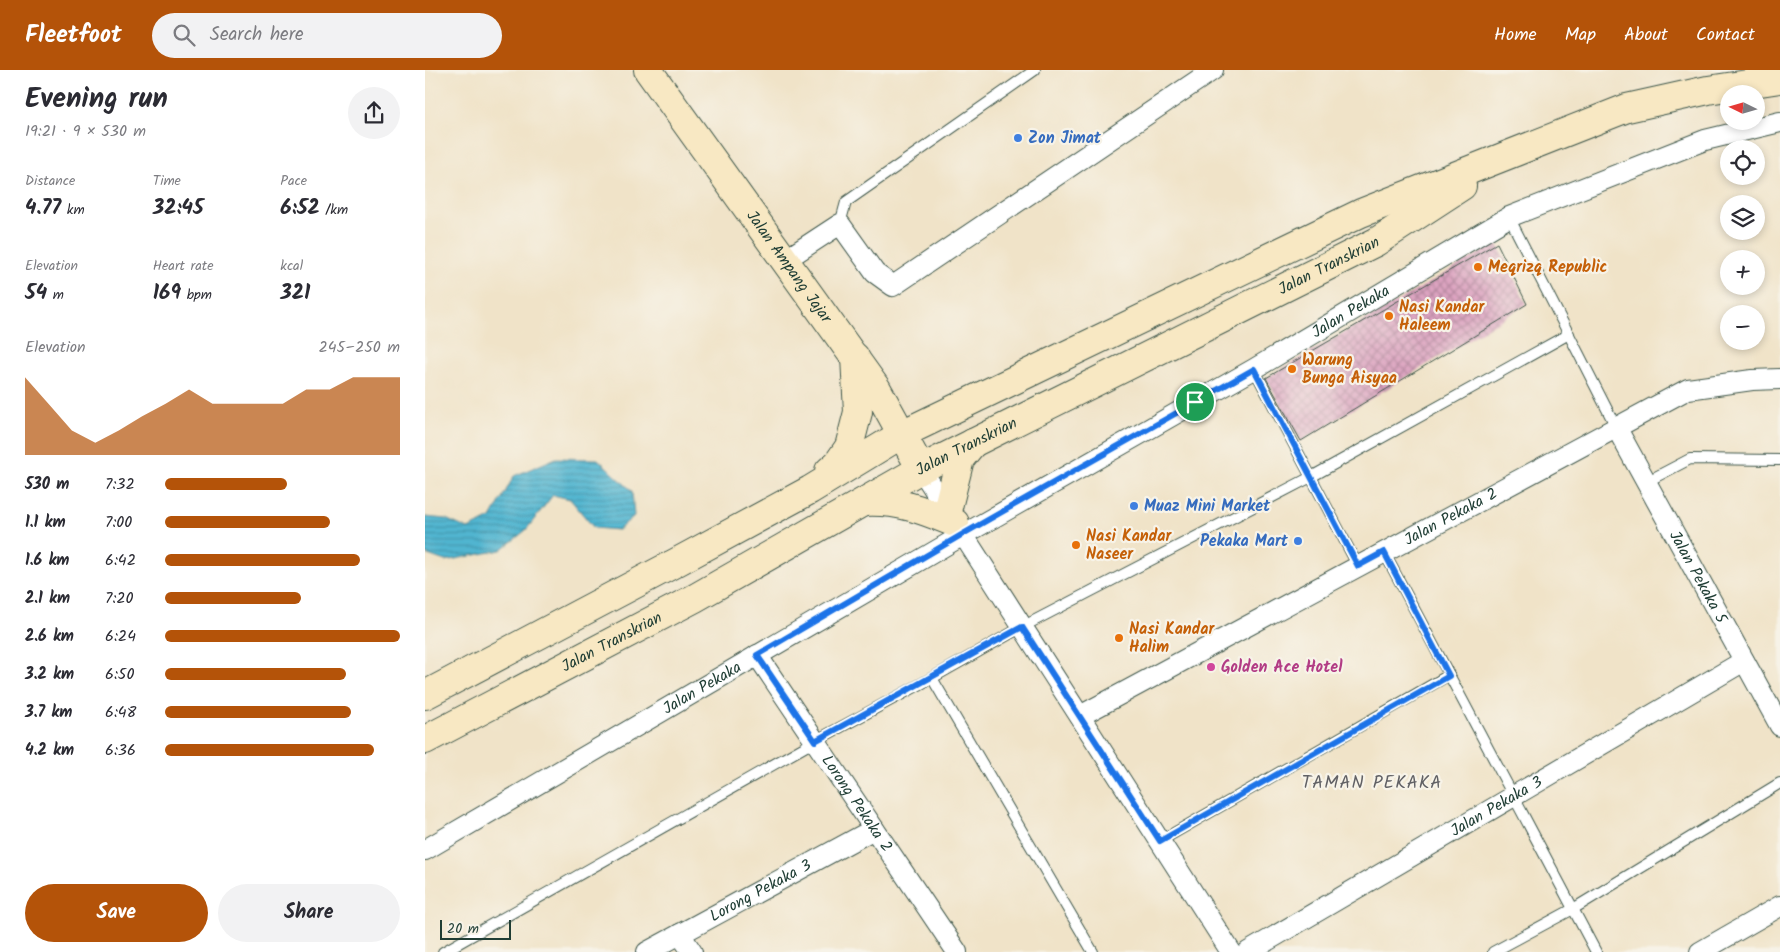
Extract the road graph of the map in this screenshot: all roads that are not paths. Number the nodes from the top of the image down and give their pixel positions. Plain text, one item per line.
1 (648, 70) edge
2 (1035, 70) edge
3 (1200, 74) edge
4 (1780, 79) edge
5 (1780, 122) edge
6 (1509, 155) junction
7 (1509, 217) junction
8 (840, 224) junction
9 (785, 260) junction
10 (1569, 334) junction
11 (855, 357) junction
12 (1254, 369) junction
13 (1780, 379) edge
14 (877, 389) junction
15 (947, 413) junction
16 (1617, 427) junction
17 (902, 434) junction
18 (973, 444) junction
19 (1780, 460) edge
20 (921, 469) junction
21 (1311, 476) junction
22 (1647, 482) junction
23 (810, 490) junction
24 (864, 502) junction
25 (955, 523) junction
26 (1384, 552) junction
27 (1358, 566) junction
28 (1022, 627) junction
29 (757, 655) junction
30 (1744, 661) junction
31 (1449, 676) junction
32 (932, 678) junction
33 (425, 695) edge
34 (1080, 716) junction
35 (1780, 726) edge
36 (425, 740) edge
37 (815, 741) junction
38 (1780, 783) edge
39 (1513, 796) junction
40 (874, 829) junction
41 (1160, 841) junction
42 (425, 850) edge
43 (1780, 906) edge
44 (1573, 909) junction
45 (680, 934) junction
46 (443, 952) edge
47 (647, 952) edge
48 (692, 952) edge
49 (957, 952) edge
50 (1093, 952) edge
51 (1231, 952) edge
52 (1248, 952) edge
53 (1493, 952) edge
54 (1595, 952) edge
55 (1700, 952) edge

1 - 9 main road, Jalan Ampang Jajar
2 - 8 lane
3 - 8 street
4 - 6 main road, Jalan Transkrian
5 - 7 street, Jalan Pekaka
6 - 15 main road, Jalan Transkrian
6 - 18 main road, Jalan Transkrian
7 - 10 lane
7 - 12 street, Jalan Pekaka
8 - 9 street
9 - 11 main road, Jalan Ampang Jajar
10 - 16 lane
10 - 21 lane
11 - 14 main road, Jalan Ampang Jajar
11 - 23 main road
12 - 21 lane
12 - 25 street, Jalan Pekaka
13 - 16 street, Jalan Pekaka 2
14 - 15 main road
14 - 17 main road, Jalan Ampang Jajar
15 - 17 main road, Jalan Transkrian
16 - 22 street, Jalan Pekaka 5
16 - 26 street, Jalan Pekaka 2
17 - 20 main road, Jalan Ampang Jajar
17 - 23 main road, Jalan Transkrian
18 - 20 main road, Jalan Transkrian
18 - 25 main road
19 - 22 lane
20 - 24 main road, Jalan Transkrian
20 - 25 street
21 - 27 lane
21 - 28 lane
22 - 30 street, Jalan Pekaka 5
23 - 33 main road, Jalan Transkrian
24 - 25 main road
24 - 36 main road, Jalan Transkrian
25 - 28 street
25 - 29 street, Jalan Pekaka
26 - 27 street, Jalan Pekaka 2
26 - 31 lane
27 - 34 street, Jalan Pekaka 2
28 - 32 lane
28 - 34 street
29 - 37 street, Lorong Pekaka 2
29 - 42 street, Jalan Pekaka
30 - 35 street, Jalan Pekaka 5
30 - 39 street, Jalan Pekaka 3
31 - 39 lane
31 - 41 lane
32 - 37 lane
32 - 50 lane
34 - 41 street
37 - 40 street, Lorong Pekaka 2
37 - 46 lane
38 - 44 lane
39 - 44 lane
39 - 52 street, Jalan Pekaka 3
40 - 45 street, Lorong Pekaka 3
40 - 49 street, Lorong Pekaka 2
41 - 51 street
43 - 55 street
44 - 53 lane
44 - 54 lane
45 - 47 street, Lorong Pekaka 3
45 - 48 street

